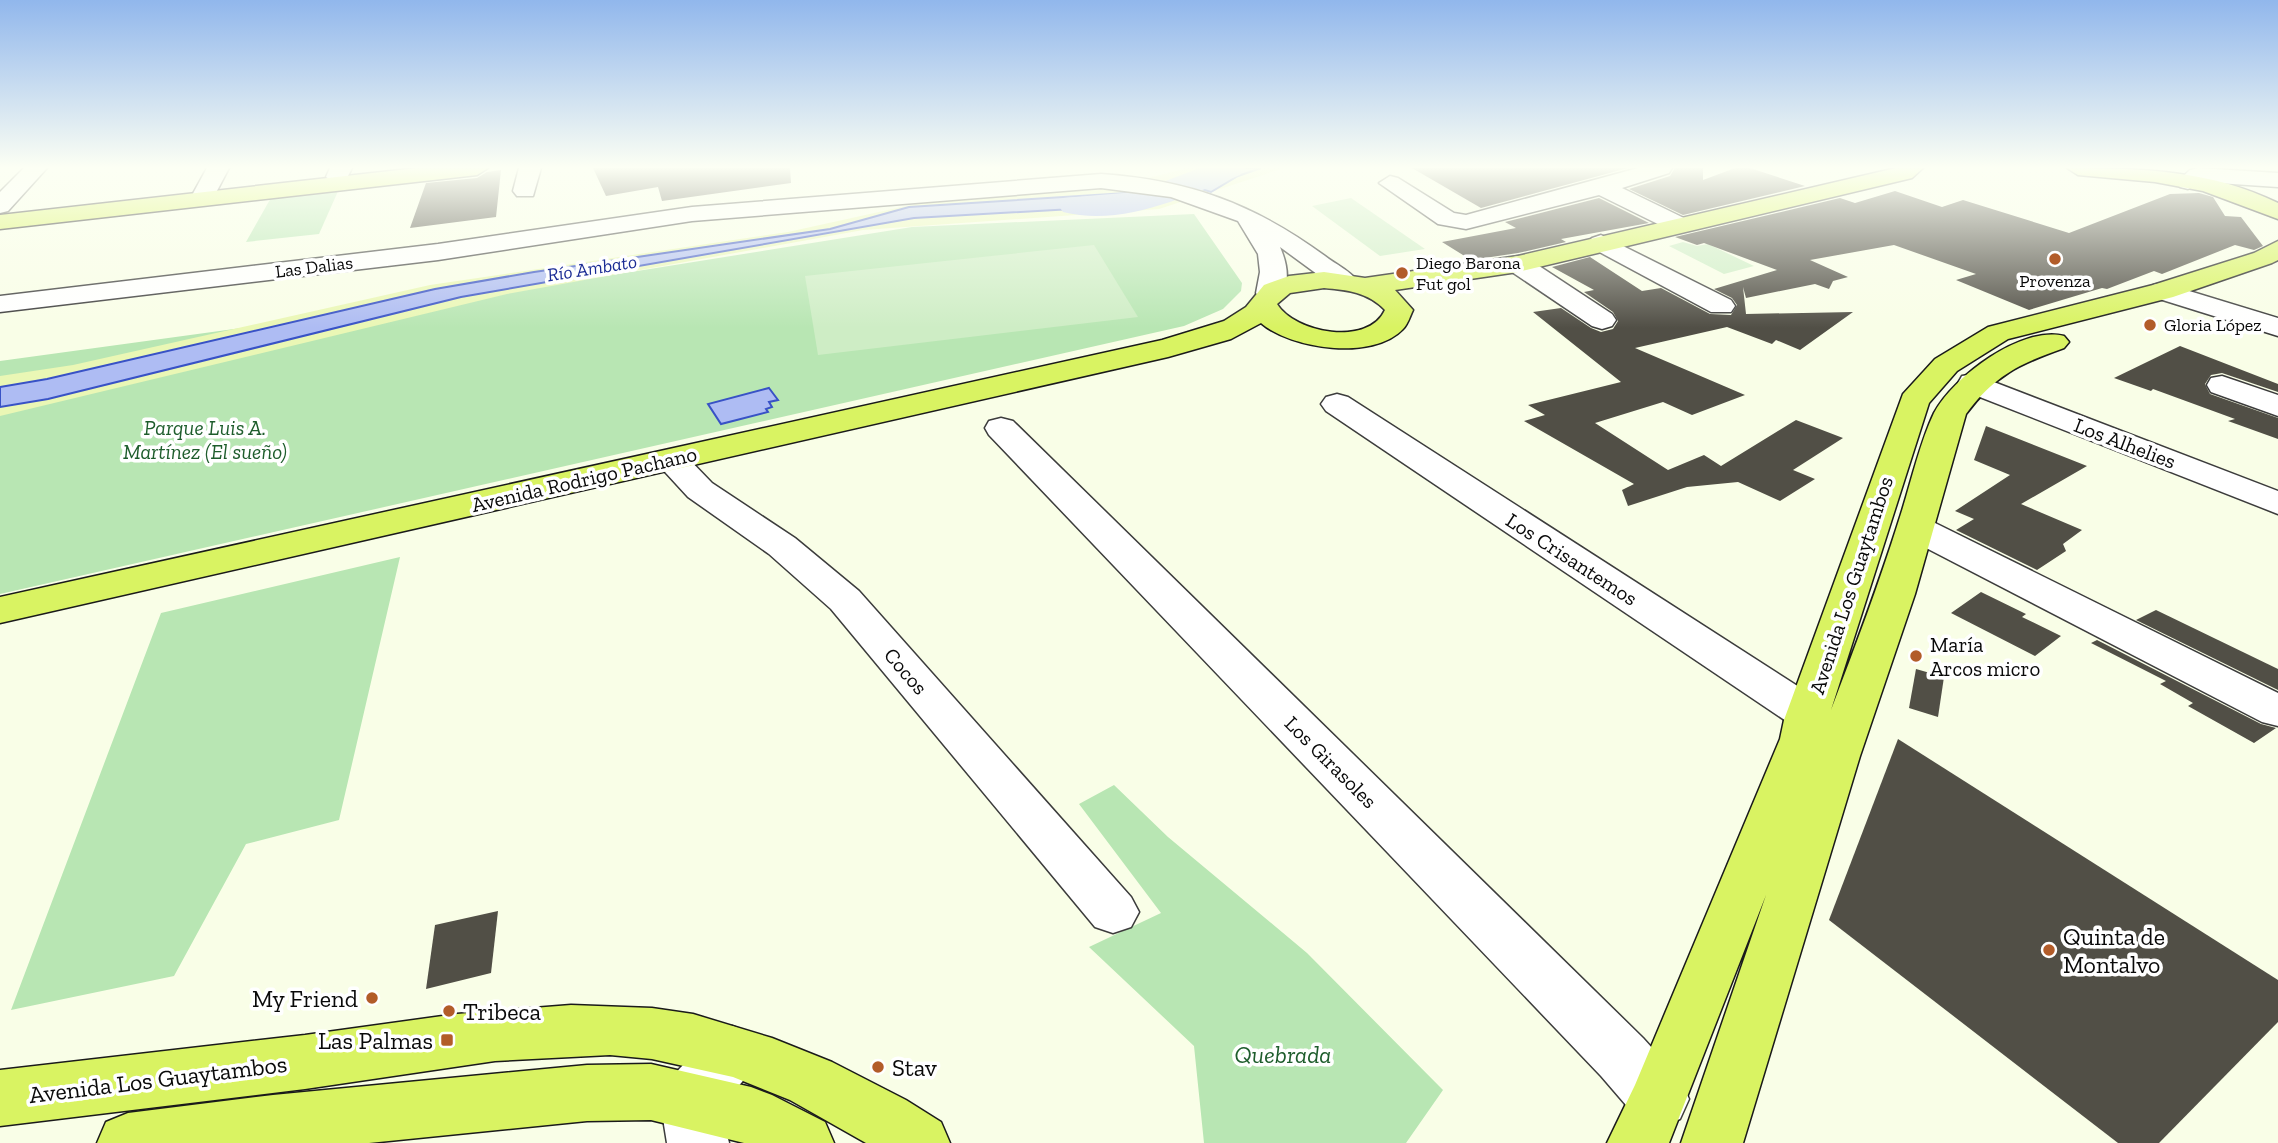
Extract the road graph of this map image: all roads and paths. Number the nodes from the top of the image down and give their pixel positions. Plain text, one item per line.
1 (643, 221) edge
2 (1249, 221) edge
3 (1252, 221) edge
4 (1672, 221) edge
5 (1687, 221) edge
6 (1677, 224) junction
7 (1601, 243) junction
8 (2278, 249) edge
9 (1518, 264) junction
10 (2278, 267) edge
11 (1479, 272) junction
12 (1355, 284) junction
13 (2171, 294) junction
14 (1267, 299) junction
15 (0, 304) edge
16 (1721, 306) dead end
17 (1399, 319) junction
18 (1602, 320) dead end
19 (2278, 327) edge
20 (1312, 337) junction
21 (1168, 348) junction
22 (1973, 383) junction
23 (2222, 386) dead end
24 (1336, 404) dead end
25 (2278, 406) edge
26 (1001, 428) dead end
27 (671, 460) junction
28 (2278, 503) edge
29 (1916, 528) junction
30 (0, 610) edge
31 (2278, 711) edge
32 (1816, 736) junction
33 (1113, 912) dead end
34 (732, 1052) junction
35 (0, 1098) edge
36 (1659, 1099) junction
37 (694, 1122) edge
38 (274, 1134) edge
39 (128, 1143) edge
40 (803, 1143) edge
41 (919, 1143) edge
42 (1638, 1143) edge
43 (1712, 1143) edge

1 - 15 street, Las Dalias
2 - 14 street
3 - 12 street, Las Dalias
4 - 6 street
5 - 6 main road
6 - 7 main road
7 - 9 main road
7 - 16 street
8 - 13 main road, Avenida Los Guaytambos
9 - 11 main road
9 - 18 street
10 - 13 main road, Avenida Los Guaytambos
11 - 12 main road
11 - 17 main road
12 - 14 main road, Avenida Rodrigo Pachano
12 - 17 main road
13 - 19 street
13 - 22 main road, Avenida Los Guaytambos
13 - 32 main road, Avenida Los Guaytambos
14 - 20 main road
14 - 21 main road, Avenida Rodrigo Pachano
17 - 20 main road, Avenida Rodrigo Pachano
20 - 21 main road, Avenida Rodrigo Pachano
21 - 27 main road, Avenida Rodrigo Pachano
22 - 28 street, Los Alhelies
22 - 29 main road, Avenida Los Guaytambos
23 - 25 street
24 - 32 street, Los Crisantemos
26 - 36 street, Los Girasoles
27 - 30 main road, Avenida Rodrigo Pachano
27 - 33 street, Cocos
29 - 31 street
29 - 32 main road, Avenida Los Guaytambos
32 - 36 main road, Avenida Los Guaytambos
32 - 43 main road, Avenida Los Guaytambos
34 - 35 main road, Avenida Los Guaytambos
34 - 37 street
34 - 41 main road, Avenida Los Guaytambos
36 - 42 main road, Avenida Los Guaytambos
37 - 38 main road
37 - 40 main road
38 - 39 main road

